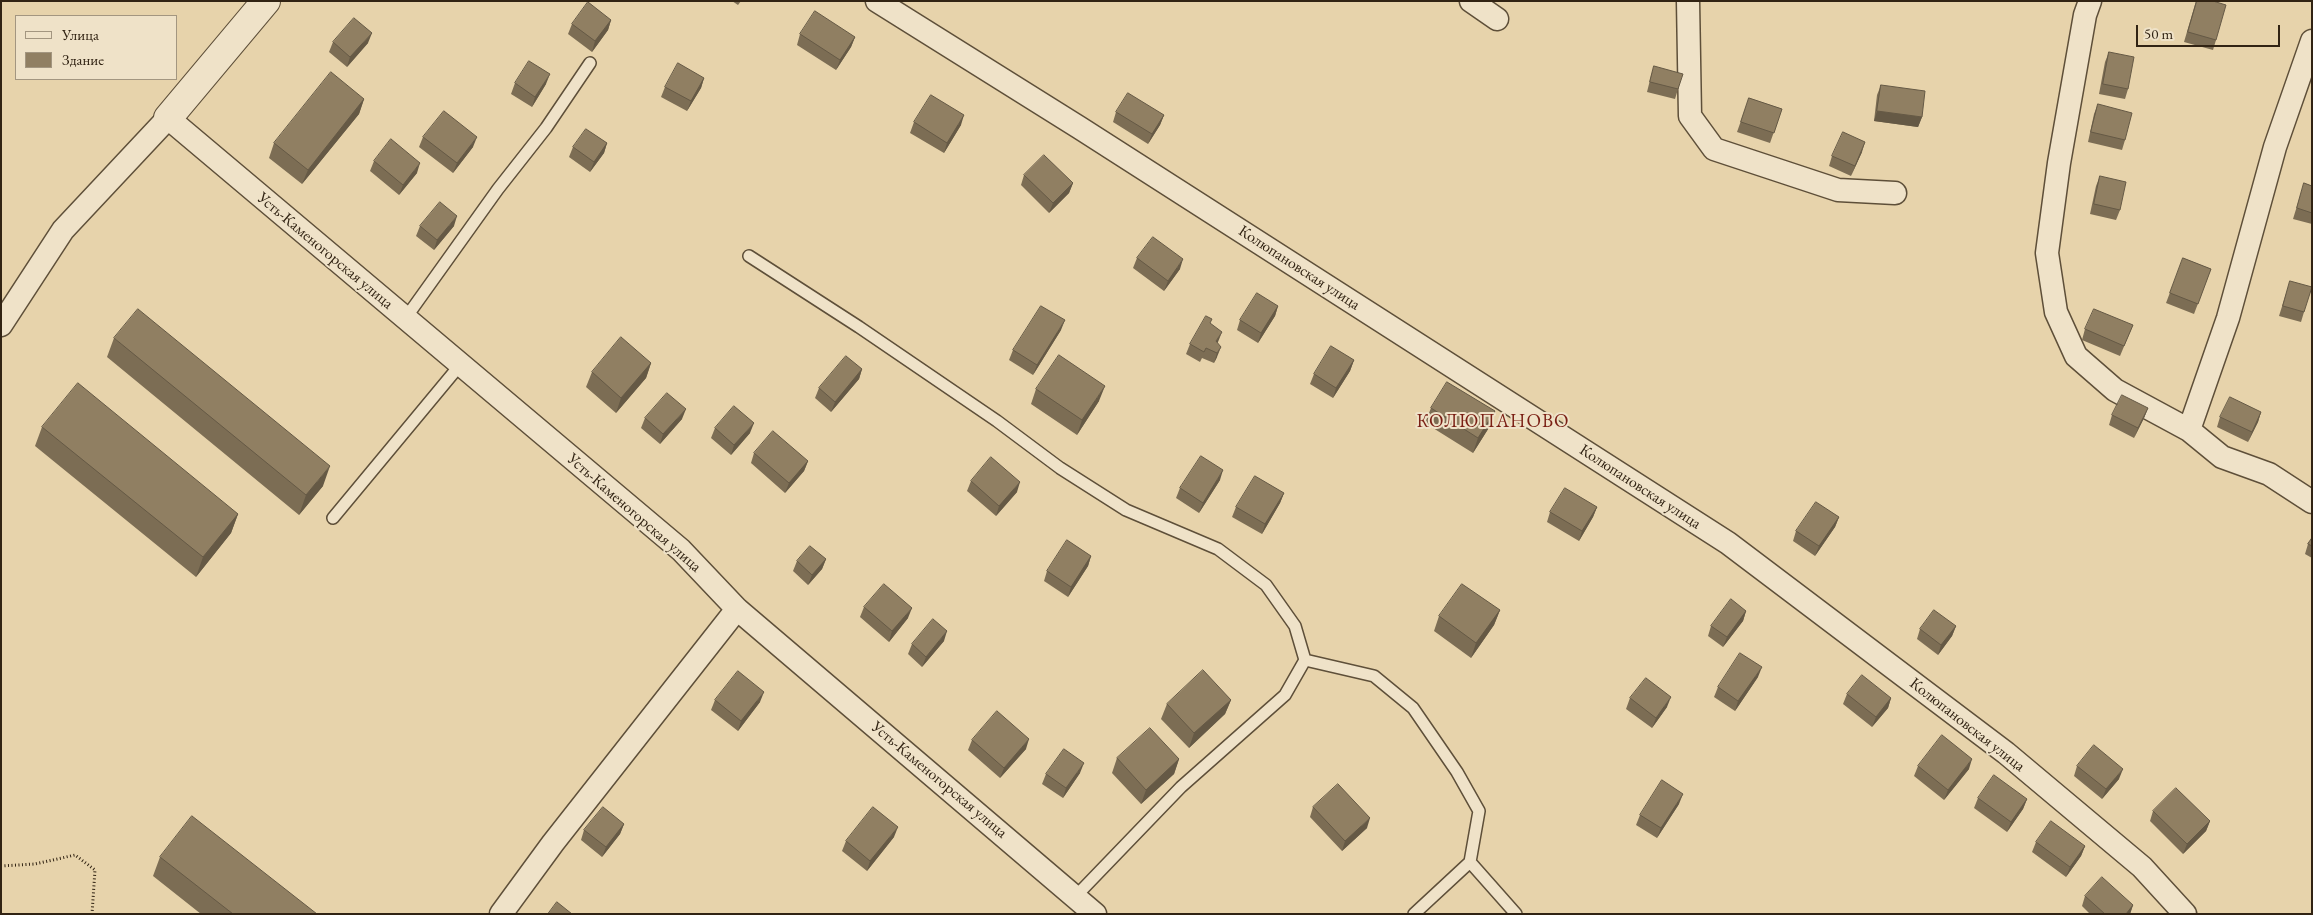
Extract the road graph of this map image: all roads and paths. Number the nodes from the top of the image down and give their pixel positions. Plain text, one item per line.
1 (266, 1) edge
2 (877, 1) edge
3 (1471, 1) edge
4 (1688, 1) edge
5 (2090, 1) edge
6 (1497, 19) dead end
7 (2312, 41) edge
8 (590, 63) dead end
9 (168, 118) junction
10 (1896, 193) dead end
11 (749, 256) dead end
12 (405, 319) junction
13 (1, 325) edge
14 (460, 365) junction
15 (2189, 430) junction
16 (2312, 502) edge
17 (333, 518) dead end
18 (738, 609) junction
19 (1305, 660) junction
20 (1470, 862) junction
21 (1, 866) edge
22 (1076, 896) junction
23 (92, 914) edge
24 (501, 914) edge
25 (1095, 914) edge
26 (1414, 914) edge
27 (1516, 914) edge
28 (2186, 914) edge

1 - 9 street
2 - 28 street, Колюпановская улица
3 - 6 street
4 - 10 street
5 - 15 street
7 - 15 street
8 - 12 lane
9 - 12 street, Усть-Каменогорская улица
9 - 13 street
11 - 19 lane
12 - 14 street, Усть-Каменогорская улица
14 - 17 lane
14 - 18 street, Усть-Каменогорская улица
15 - 16 street
18 - 22 street, Усть-Каменогорская улица
18 - 24 street
19 - 20 lane
19 - 22 lane
20 - 26 lane
20 - 27 lane
21 - 23 path
22 - 25 street, Усть-Каменогорская улица

